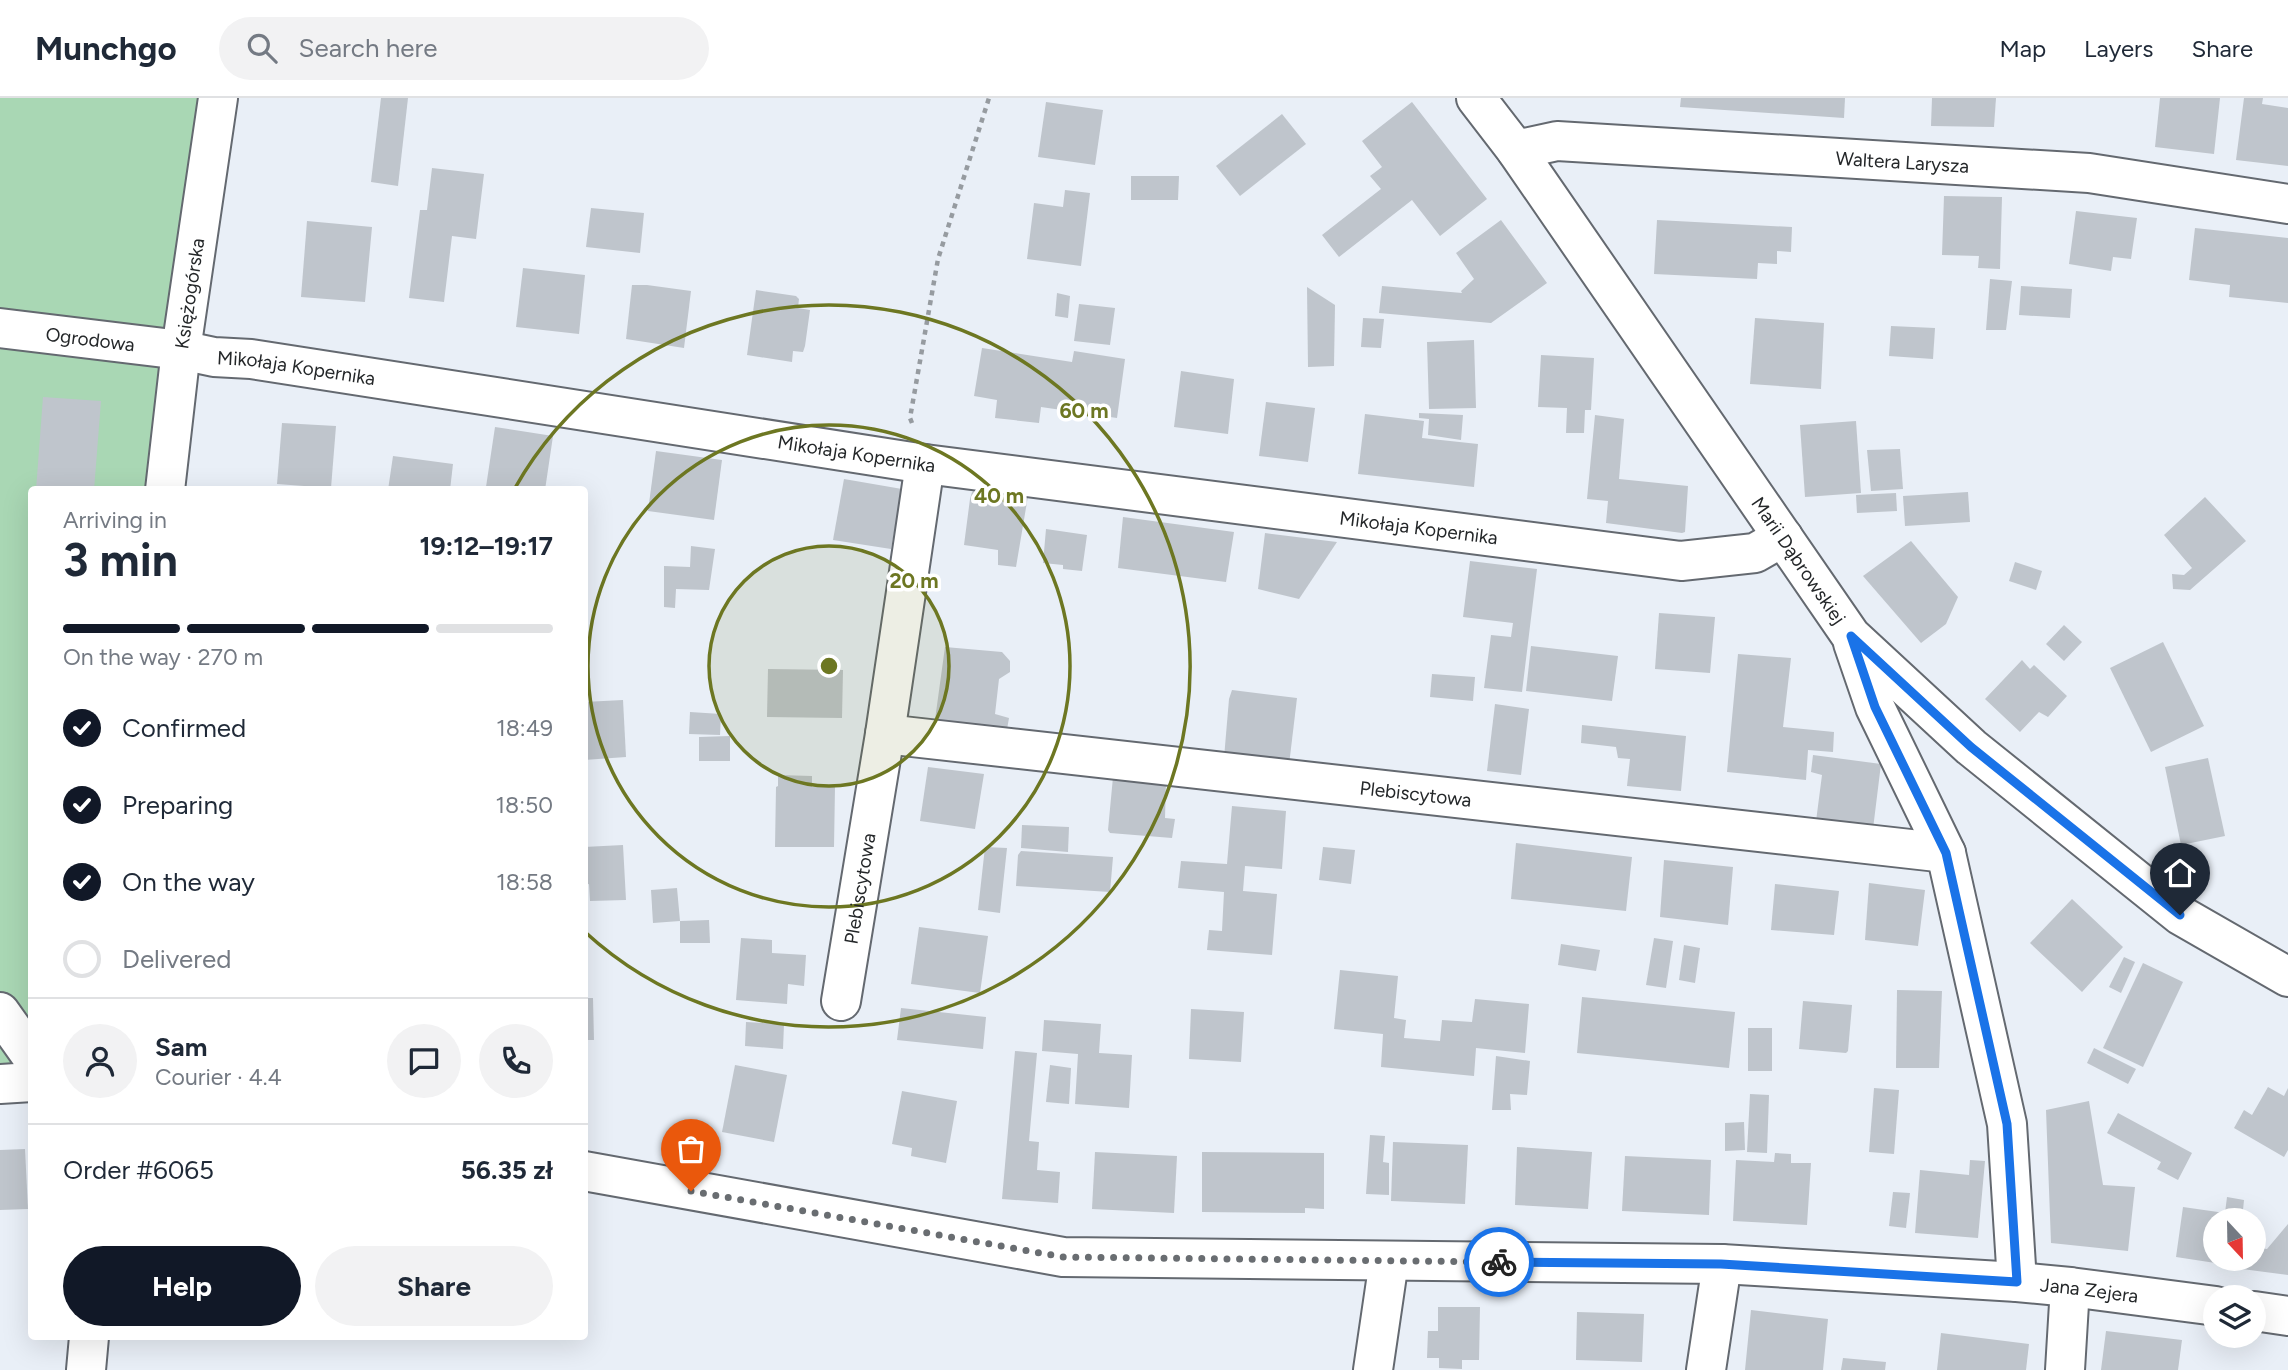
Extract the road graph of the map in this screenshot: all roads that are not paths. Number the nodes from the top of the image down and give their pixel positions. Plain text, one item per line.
1 (218, 98) edge
2 (1476, 98) edge
3 (1516, 150) junction
4 (2288, 204) edge
5 (0, 328) edge
6 (181, 350) junction
7 (925, 464) junction
8 (165, 486) edge
9 (1783, 537) junction
10 (1851, 636) junction
11 (885, 734) junction
12 (1946, 853) junction
13 (2288, 977) edge
14 (841, 1001) dead end
15 (0, 1012) edge
16 (28, 1051) edge
17 (28, 1082) edge
18 (0, 1084) edge
19 (588, 1172) edge
20 (1389, 1261) junction
21 (1721, 1264) junction
22 (2017, 1282) junction
23 (2070, 1287) junction
24 (2203, 1304) edge
25 (2266, 1313) edge
26 (2288, 1316) edge
27 (89, 1340) edge
28 (86, 1370) edge
29 (1373, 1370) edge
30 (1706, 1370) edge
31 (2066, 1370) edge

1 - 6 street, Księżogórska
2 - 3 street, Marii Dąbrowskiej
3 - 4 street, Waltera Larysza
3 - 9 street, Marii Dąbrowskiej
5 - 6 street, Ogrodowa
6 - 7 street, Mikołaja Kopernika
6 - 8 street, Księżogórska
7 - 9 street, Mikołaja Kopernika
7 - 11 street, Plebiscytowa
9 - 10 street, Marii Dąbrowskiej
10 - 12 street
10 - 13 street, Marii Dąbrowskiej
11 - 12 street, Plebiscytowa
11 - 14 street, Plebiscytowa
12 - 22 street
15 - 16 street
17 - 18 street
19 - 20 street, Jana Zejera
20 - 21 street, Jana Zejera
20 - 29 street
21 - 22 street, Jana Zejera
21 - 30 street
22 - 23 street, Jana Zejera
23 - 24 street, Jana Zejera
23 - 31 street
25 - 26 street
27 - 28 street

